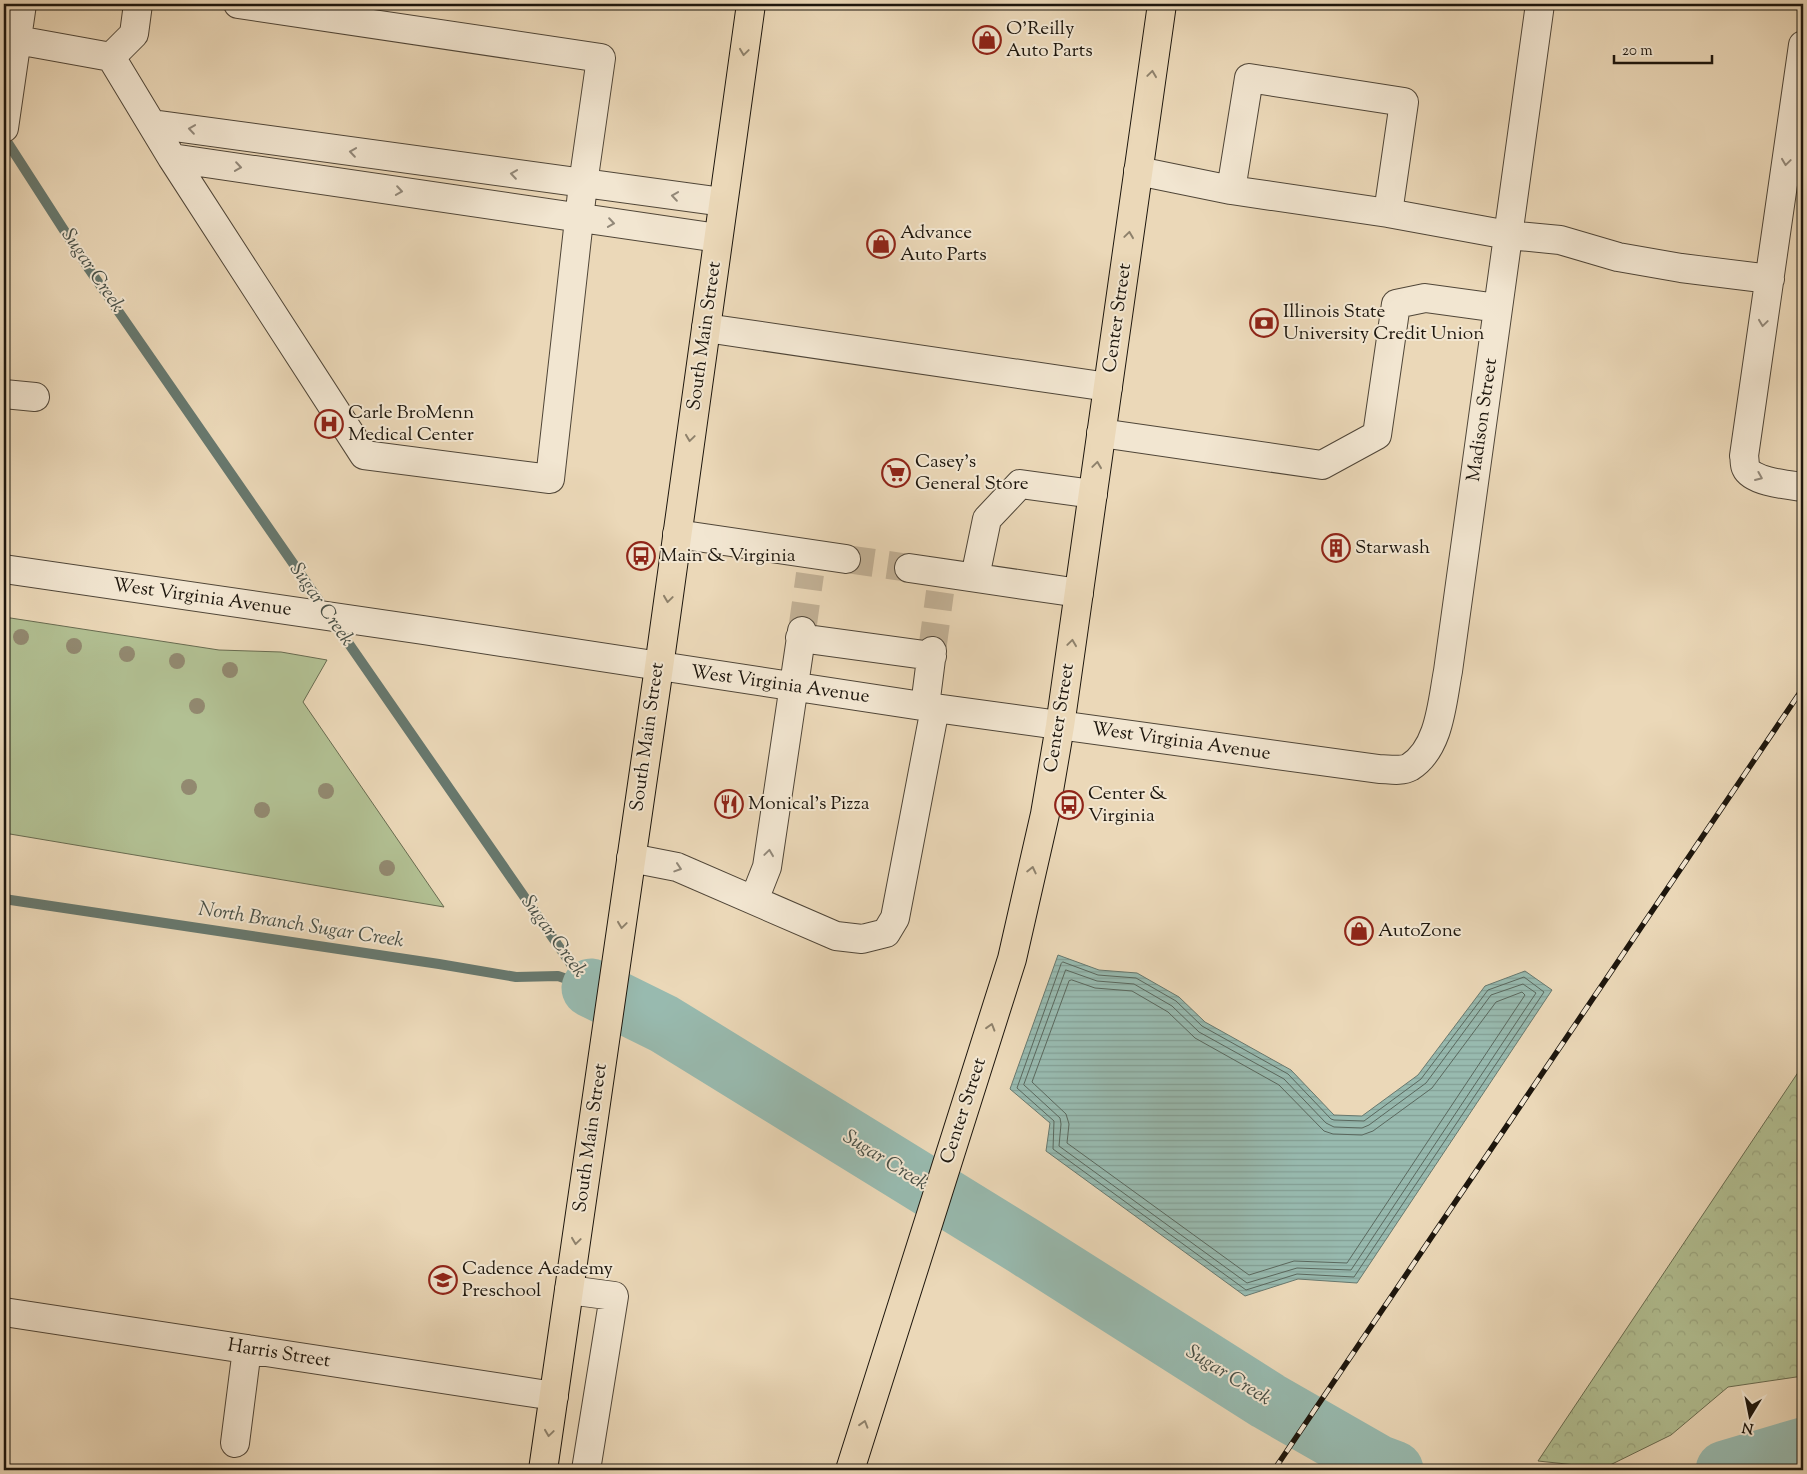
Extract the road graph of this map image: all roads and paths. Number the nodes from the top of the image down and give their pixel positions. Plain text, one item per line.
1 (22, 4) edge
2 (138, 4) edge
3 (238, 4) edge
4 (751, 4) edge
5 (1162, 4) edge
6 (1540, 4) edge
7 (17, 40) junction
8 (1803, 45) edge
9 (111, 57) junction
10 (152, 124) junction
11 (4, 128) edge
12 (172, 158) junction
13 (1138, 172) junction
14 (583, 184) junction
15 (1232, 190) junction
16 (723, 202) junction
17 (1388, 213) junction
18 (579, 218) junction
19 (1508, 234) junction
20 (718, 238) junction
21 (1770, 279) junction
22 (1498, 308) junction
23 (706, 328) junction
24 (1108, 387) junction
25 (4, 394) edge
26 (35, 397) dead end
27 (1101, 433) junction
28 (1803, 487) edge
29 (1093, 494) junction
30 (677, 534) junction
31 (846, 559) tunnel mouth
32 (909, 568) tunnel mouth
33 (4, 569) edge
34 (974, 578) junction
35 (1079, 593) junction
36 (659, 667) junction
37 (793, 687) junction
38 (930, 707) junction
39 (1060, 726) junction
40 (1409, 768) joint
41 (630, 868) junction
42 (754, 900) junction
43 (569, 1290) junction
44 (4, 1312) edge
45 (247, 1349) junction
46 (554, 1396) junction
47 (235, 1443) dead end
48 (543, 1470) edge
49 (586, 1470) edge
50 (850, 1470) edge

1 - 7 street
2 - 9 street
3 - 14 street
4 -> 16 main road, South Main Street
13 -> 5 main road, Center Street
6 - 19 street, Madison Street
7 - 9 street
7 - 11 street
8 -> 21 street
9 - 10 street
10 - 12 street
14 -> 10 street
12 -> 18 street
12 - 18 street
13 - 15 street
24 -> 13 main road, Center Street
16 -> 14 street
14 - 18 street
15 - 17 street
15 - 17 street
16 - 20 main road, South Main Street
17 - 19 street
18 -> 20 street
19 - 21 street
19 - 22 street, Madison Street
20 - 23 main road, South Main Street
21 -> 28 street
22 - 27 street
22 - 40 street, Madison Street
23 - 24 street
23 -> 30 main road, South Main Street
24 - 27 main road, Center Street
25 - 26 street
29 -> 27 main road, Center Street
29 - 34 street
29 - 35 main road, Center Street
30 - 31 street
30 -> 36 main road, South Main Street
32 - 34 street
33 - 36 street, West Virginia Avenue
34 - 35 street
39 -> 35 main road, Center Street
36 - 37 street, West Virginia Avenue
36 - 41 main road, South Main Street
37 - 38 street, West Virginia Avenue
37 - 38 street
42 -> 37 street
38 - 39 street, West Virginia Avenue
38 - 42 street
39 - 40 street, West Virginia Avenue
50 -> 39 main road, Center Street
41 -> 42 street
41 -> 43 main road, South Main Street
43 - 46 main road, South Main Street
43 - 49 street
44 - 45 street, Harris Street
45 - 46 street, Harris Street
45 - 47 street
46 -> 48 main road, South Main Street

